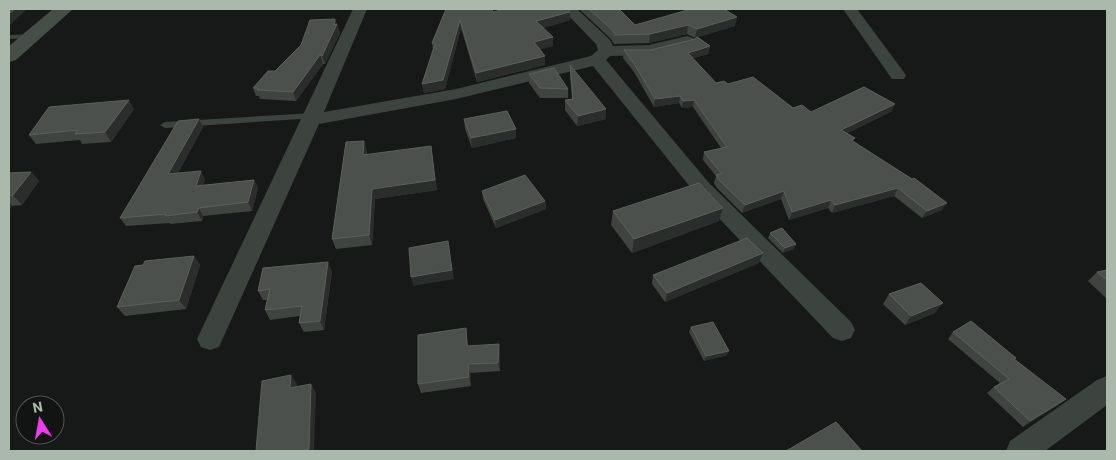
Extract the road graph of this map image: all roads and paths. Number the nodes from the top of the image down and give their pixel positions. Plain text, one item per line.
1 (64, 9) edge
2 (360, 9) edge
3 (569, 9) edge
4 (850, 9) edge
5 (32, 36) junction
6 (9, 37) edge
7 (687, 41) edge
8 (9, 56) edge
9 (601, 56) junction
10 (898, 75) dead end
11 (312, 118) junction
12 (165, 125) dead end
13 (842, 330) dead end
14 (210, 339) dead end
15 (1107, 389) edge
16 (1021, 451) edge

1 - 5 street
2 - 11 street
3 - 9 street
4 - 10 street
5 - 6 lane
5 - 8 street
7 - 9 street
9 - 11 street
9 - 13 street
11 - 12 lane
11 - 14 street
15 - 16 street

